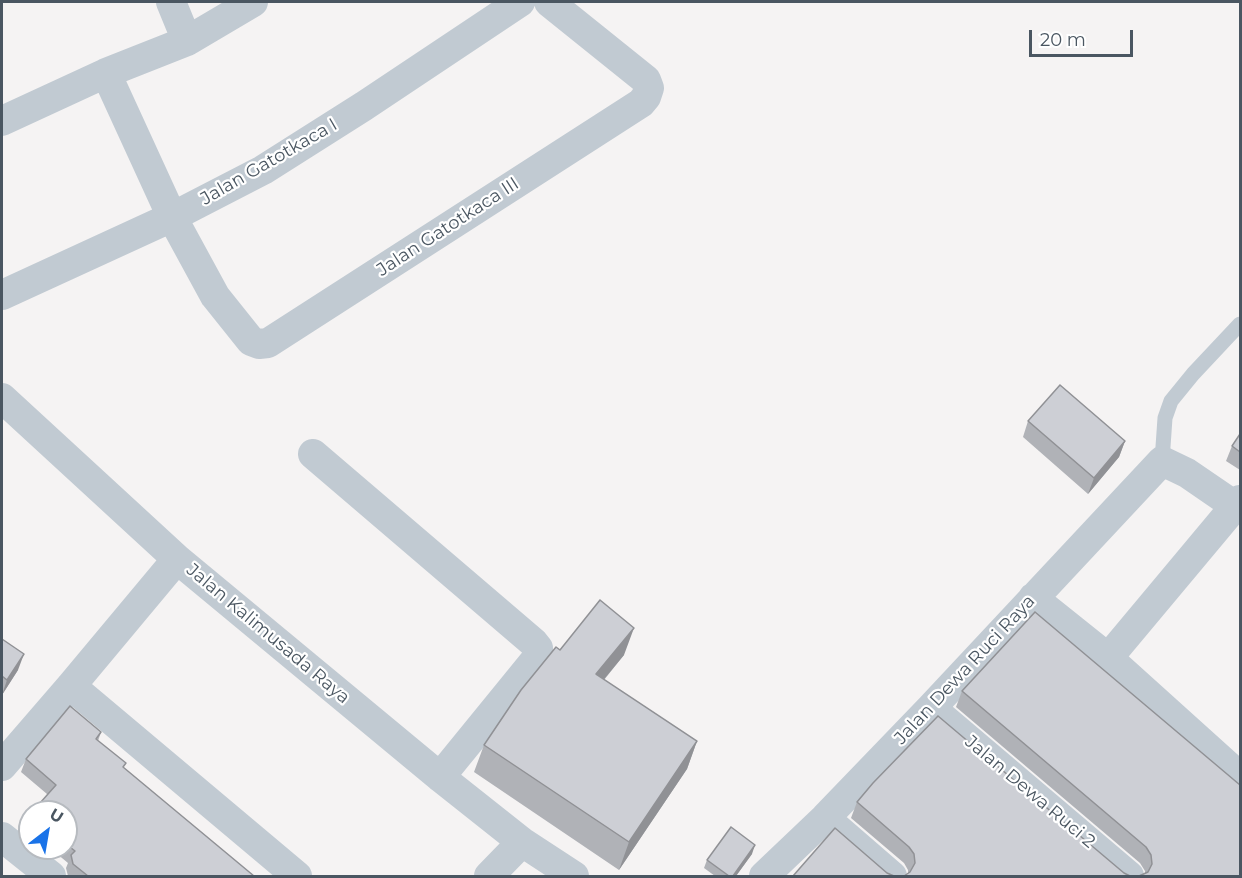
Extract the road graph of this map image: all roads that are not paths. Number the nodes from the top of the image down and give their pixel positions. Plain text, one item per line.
1 (171, 2) edge
2 (253, 2) edge
3 (520, 2) edge
4 (549, 2) edge
5 (188, 41) junction
6 (106, 73) junction
7 (2, 121) edge
8 (172, 217) junction
9 (2, 295) edge
10 (1240, 324) edge
11 (2, 398) edge
12 (313, 454) dead end
13 (1162, 461) junction
14 (1238, 503) edge
15 (177, 559) junction
16 (1033, 598) junction
17 (1108, 658) junction
18 (71, 686) junction
19 (931, 708) junction
20 (2, 766) edge
21 (440, 777) junction
22 (1240, 777) edge
23 (825, 818) junction
24 (2, 837) edge
25 (522, 842) junction
26 (51, 876) edge
27 (297, 876) edge
28 (489, 876) edge
29 (574, 876) edge
30 (764, 876) edge
31 (892, 876) edge
32 (1129, 876) edge

1 - 5 street
2 - 5 street
3 - 8 street, Jalan Gatotkaca I
4 - 8 street, Jalan Gatotkaca III
5 - 6 street
6 - 7 street
6 - 8 street, Jalan Gatotkaca III
8 - 9 street, Jalan Gatotkaca I
10 - 13 lane
11 - 15 street
12 - 21 street
13 - 14 street
13 - 16 street, Jalan Dewa Ruci Raya
14 - 17 street
15 - 18 street, Jalan Kalimusada Raya
15 - 21 street, Jalan Kalimusada Raya
16 - 17 street
16 - 19 street, Jalan Dewa Ruci Raya
17 - 22 street
18 - 20 street, Jalan Kalimusada Raya
18 - 27 street
19 - 23 street, Jalan Dewa Ruci Raya
19 - 32 street, Jalan Dewa Ruci 2
21 - 25 street, Jalan Kalimusada Raya
23 - 30 street, Jalan Dewa Ruci Raya
23 - 31 street
24 - 26 street
25 - 28 street
25 - 29 street, Jalan Kalimusada Raya

